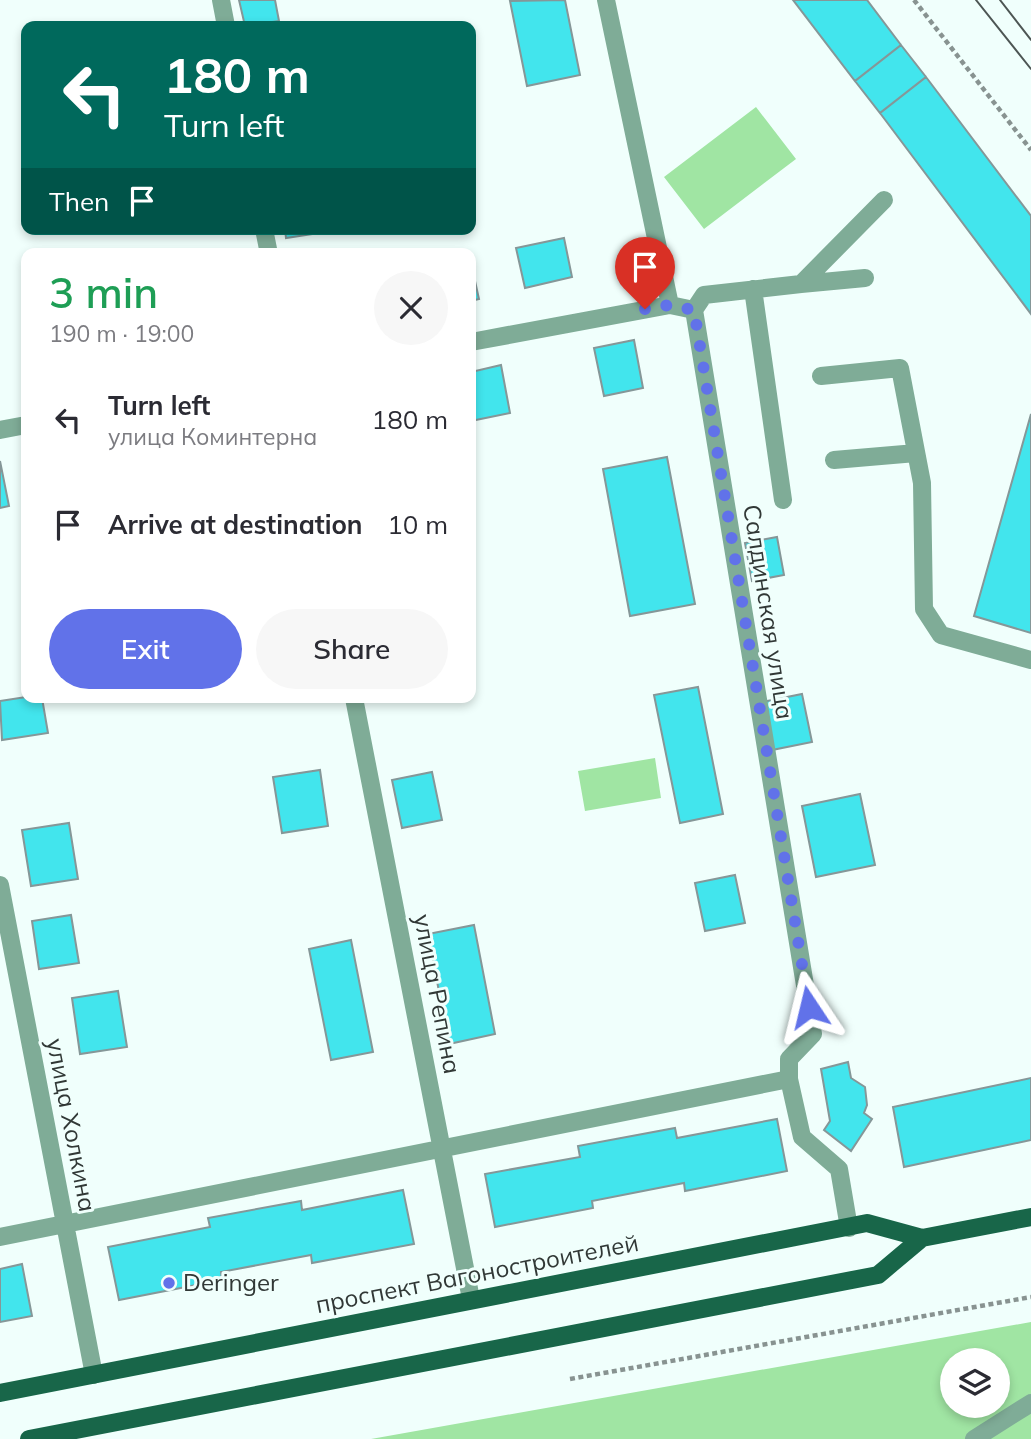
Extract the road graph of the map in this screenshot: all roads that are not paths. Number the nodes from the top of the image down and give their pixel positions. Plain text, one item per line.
1 (221, 0) edge
2 (606, 0) edge
3 (225, 21) edge
4 (884, 200) dead end
5 (865, 278) dead end
6 (801, 284) junction
7 (753, 289) junction
8 (670, 305) junction
9 (694, 310) junction
10 (476, 341) edge
11 (821, 376) dead end
12 (21, 426) edge
13 (0, 430) edge
14 (916, 453) junction
15 (834, 460) dead end
16 (783, 500) dead end
17 (1031, 660) edge
18 (355, 703) edge
19 (0, 885) edge
20 (789, 1079) junction
21 (442, 1149) junction
22 (1031, 1217) edge
23 (65, 1223) junction
24 (849, 1228) junction
25 (0, 1237) edge
26 (922, 1238) junction
27 (471, 1299) junction
28 (94, 1375) junction
29 (0, 1393) edge
30 (1031, 1402) edge
31 (29, 1439) edge
32 (974, 1439) edge

1 - 3 street
2 - 8 street
4 - 6 street
5 - 6 street
6 - 7 street
7 - 9 street
7 - 16 street
8 - 9 street
8 - 10 street
9 - 20 street, Салдинская улица
11 - 14 street
12 - 13 street
14 - 15 street
14 - 17 street
18 - 21 street, улица Репина
19 - 23 street, улица Холкина
20 - 21 street
20 - 24 street
21 - 23 street
21 - 27 street, улица Репина
22 - 26 main road, проспект Вагоностроителей
23 - 25 street
23 - 28 street, улица Холкина
24 - 26 main road, проспект Вагоностроителей
24 - 27 main road, проспект Вагоностроителей
26 - 31 main road, проспект Вагоностроителей
27 - 28 main road, проспект Вагоностроителей
28 - 29 main road, проспект Вагоностроителей
30 - 32 street

